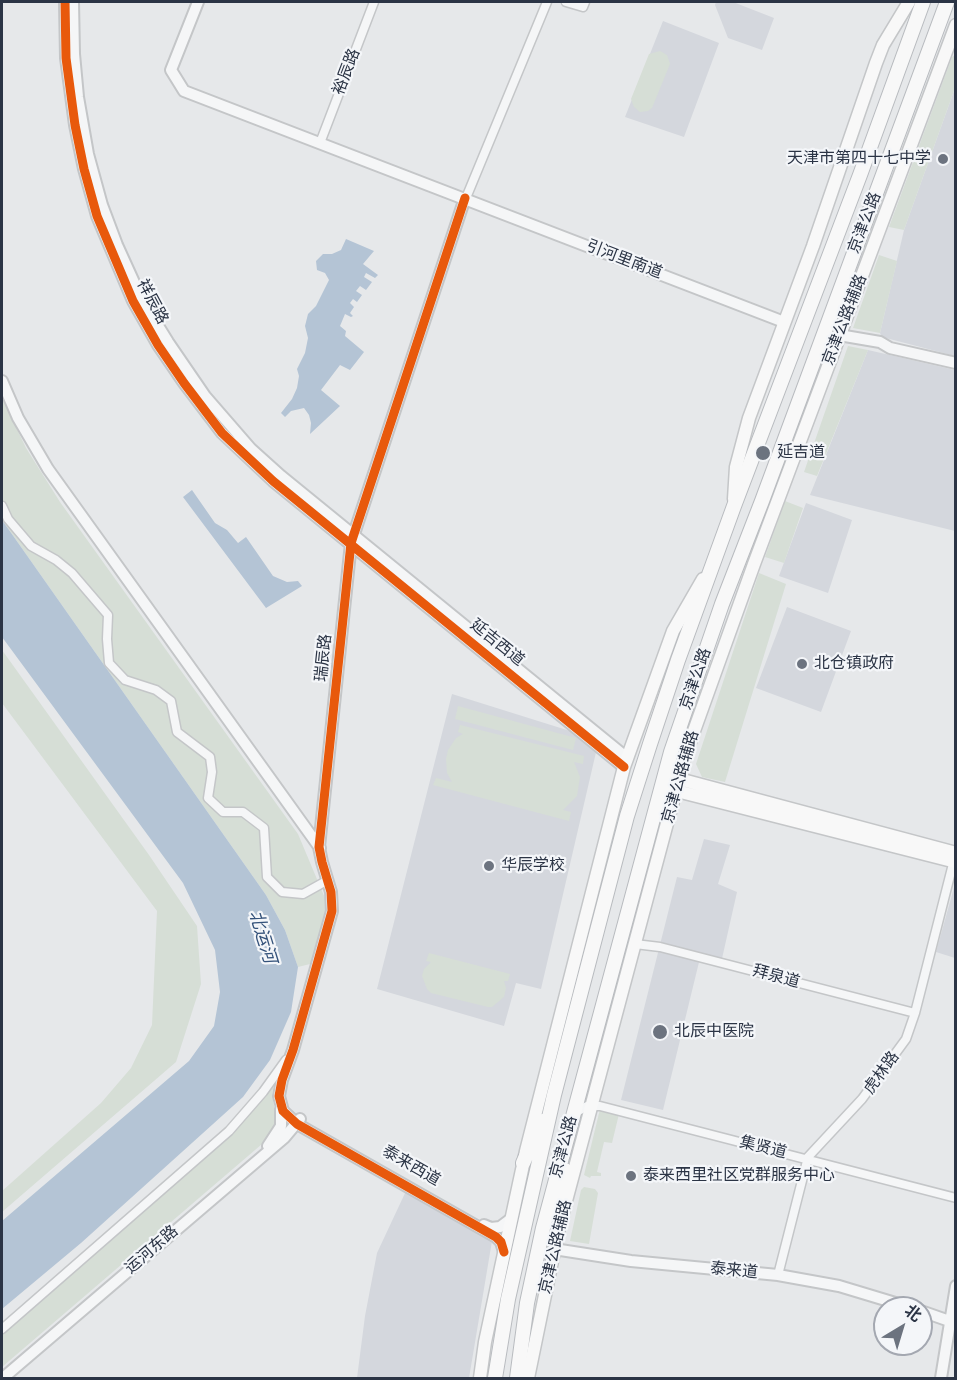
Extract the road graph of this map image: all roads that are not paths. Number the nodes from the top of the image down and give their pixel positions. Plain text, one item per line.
1 (65, 2) edge
2 (73, 2) edge
3 (198, 2) edge
4 (374, 2) edge
5 (547, 2) edge
6 (566, 2) edge
7 (585, 2) edge
8 (909, 2) edge
9 (923, 2) edge
10 (947, 2) edge
11 (955, 30) edge
12 (320, 143) junction
13 (466, 198) junction
14 (784, 322) junction
15 (839, 335) junction
16 (956, 363) edge
17 (2, 381) edge
18 (762, 501) junction
19 (2, 506) edge
20 (734, 506) junction
21 (338, 527) junction
22 (764, 537) junction
23 (355, 540) junction
24 (714, 560) junction
25 (351, 562) junction
26 (671, 752) junction
27 (626, 763) junction
28 (677, 784) junction
29 (657, 798) junction
30 (322, 850) junction
31 (955, 857) edge
32 (328, 880) junction
33 (635, 944) junction
34 (915, 1013) junction
35 (296, 1045) junction
36 (581, 1082) junction
37 (554, 1095) junction
38 (593, 1102) junction
39 (572, 1116) junction
40 (291, 1117) junction
41 (566, 1140) junction
42 (268, 1146) junction
43 (808, 1158) junction
44 (523, 1163) junction
45 (956, 1196) edge
46 (512, 1218) junction
47 (559, 1227) junction
48 (554, 1249) junction
49 (504, 1252) junction
50 (778, 1275) junction
51 (956, 1286) edge
52 (873, 1296) edge
53 (956, 1301) edge
54 (933, 1316) edge
55 (953, 1323) edge
56 (2, 1329) edge
57 (2, 1377) edge
58 (480, 1378) edge
59 (495, 1378) edge
60 (517, 1378) edge
61 (528, 1378) edge
62 (941, 1378) edge
63 (947, 1378) edge

1 - 21 street, 祥辰路
2 - 21 street, 祥辰路
3 - 12 street, 引河里南道
4 - 12 street, 裕辰路
5 - 13 street
6 - 7 street
8 - 14 main road
9 - 20 highway, 京津公路
10 - 18 highway, 京津公路
11 - 15 main road, 京津公路辅路
12 - 13 street, 引河里南道
13 - 14 street, 引河里南道
13 - 23 street, 瑞辰路
14 - 20 main road
15 - 16 street
15 - 22 main road, 京津公路辅路
17 - 30 street
18 - 22 main road
18 - 26 highway, 京津公路
19 - 32 street
20 - 24 highway, 京津公路
21 - 23 street, 祥辰路
21 - 25 street
22 - 28 main road, 京津公路辅路
23 - 25 street, 瑞辰路
23 - 27 street, 延吉西道
24 - 27 main road
24 - 37 highway, 京津公路
25 - 30 street, 瑞辰路
26 - 28 main road
26 - 29 highway, 京津公路
27 - 44 main road
28 - 29 main road
28 - 31 main road
28 - 33 main road, 京津公路辅路
29 - 36 highway, 京津公路
30 - 32 street, 瑞辰路
30 - 35 street, 瑞辰路
31 - 34 street, 虎林路
32 - 35 street, 瑞辰路
33 - 34 street, 拜泉道
33 - 38 main road, 京津公路辅路
34 - 43 street, 虎林路
35 - 40 street, 瑞辰路
35 - 56 street
36 - 38 street
36 - 39 highway, 京津公路
37 - 44 highway
37 - 59 highway, 京津公路
38 - 39 street
38 - 43 street, 集贤道
38 - 47 main road, 京津公路辅路
39 - 41 highway, 京津公路
40 - 42 street
40 - 42 street, 瑞辰路
40 - 46 street, 泰来西道
40 - 49 street, 泰来西道
40 - 57 street, 运河东路
41 - 47 highway
41 - 60 highway, 京津公路
42 - 57 street
43 - 45 street, 集贤道
43 - 50 street, 虎林路
44 - 46 main road
46 - 49 main road
47 - 48 main road, 京津公路辅路
48 - 50 street, 泰来道
48 - 61 main road, 京津公路辅路
49 - 58 main road
50 - 52 street, 泰来道
51 - 55 street
53 - 55 street
54 - 55 street
55 - 62 street
55 - 63 street

